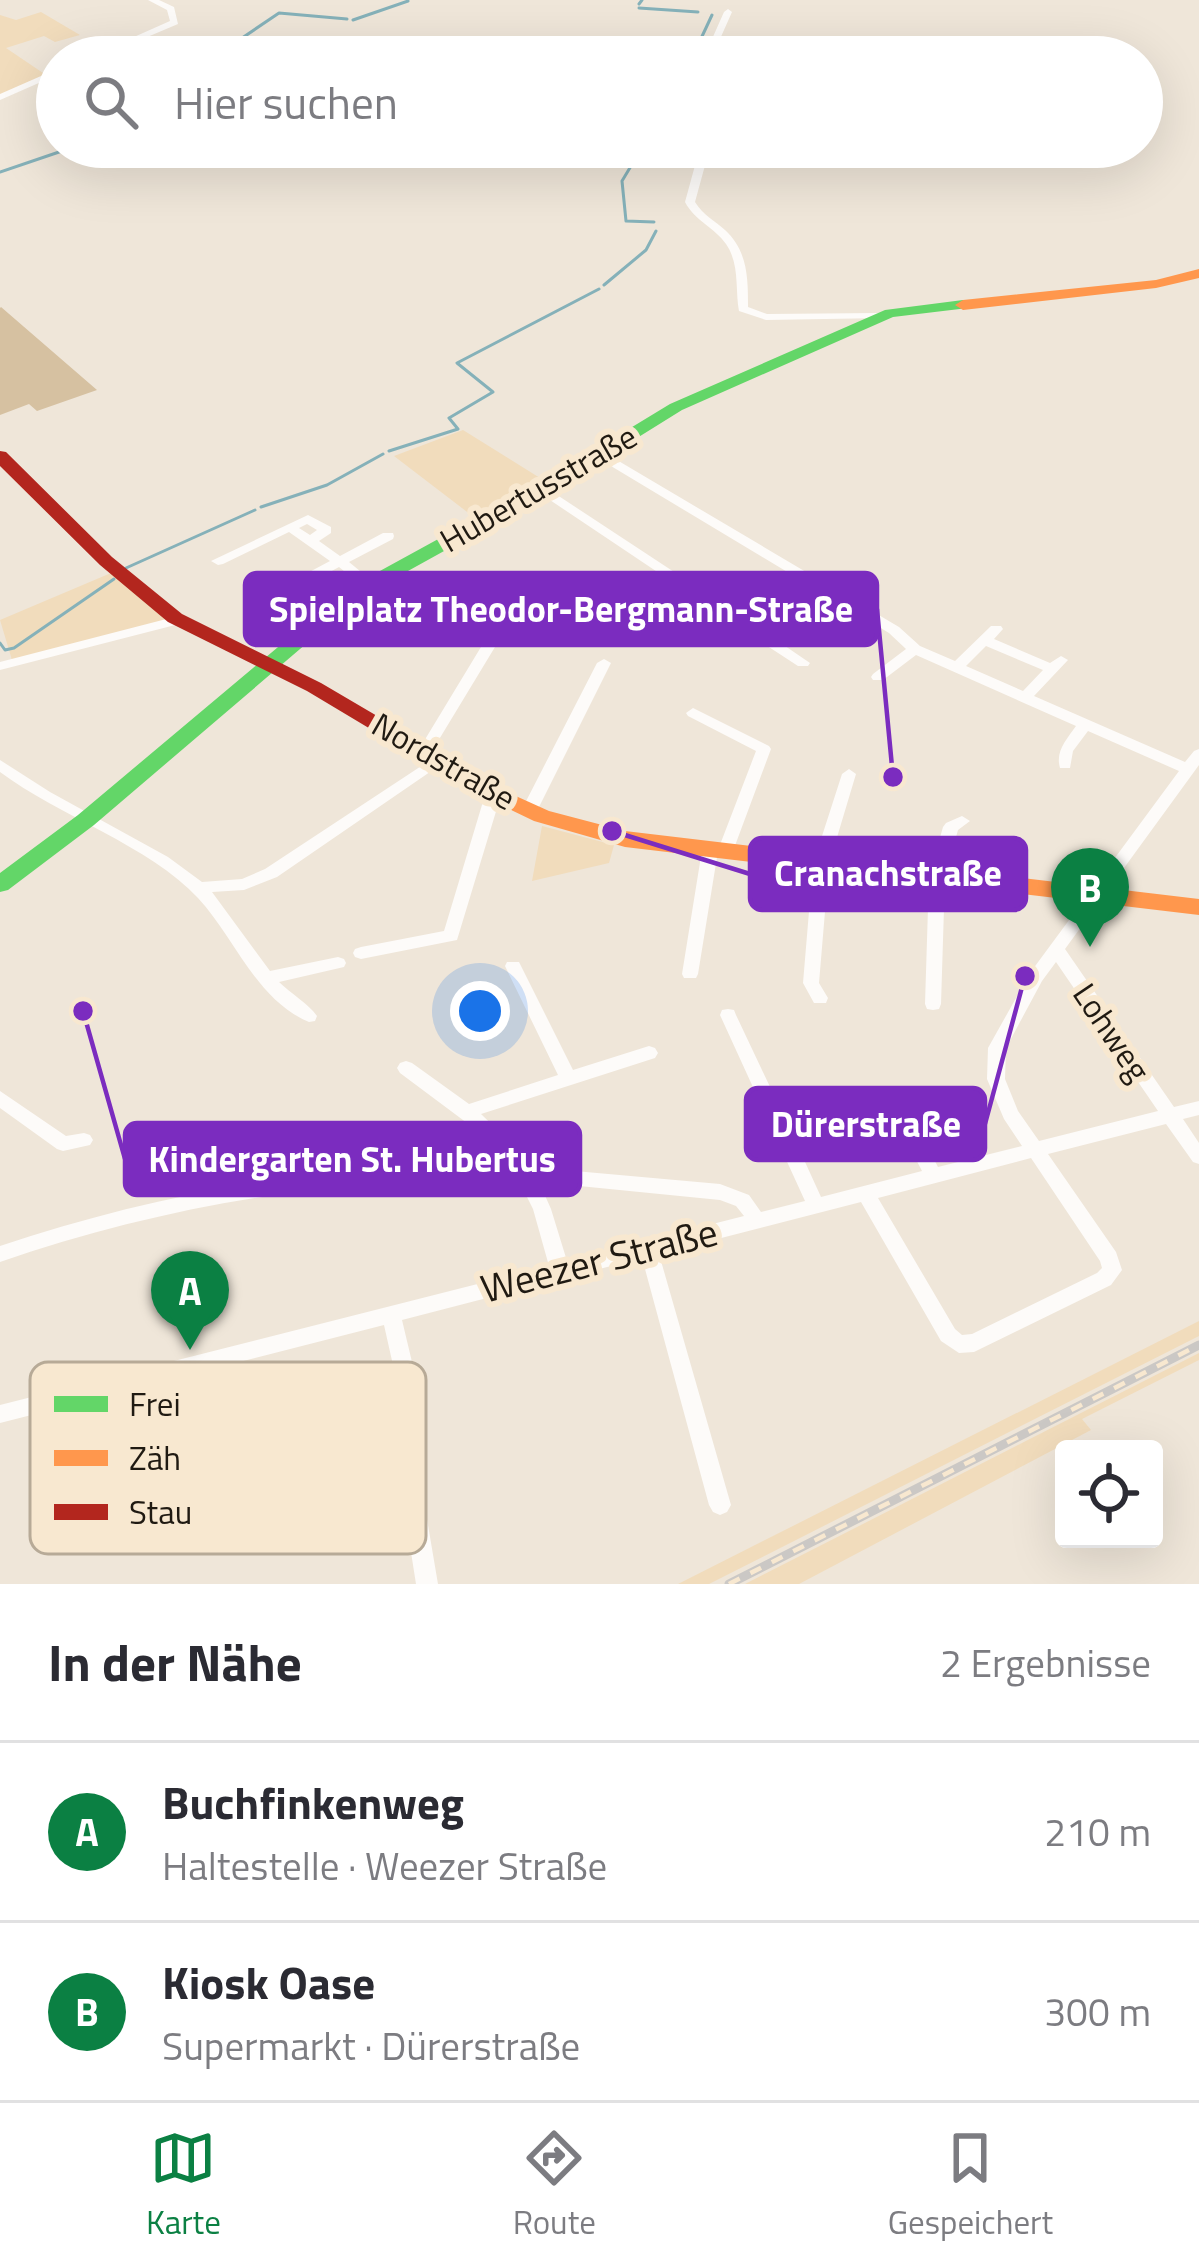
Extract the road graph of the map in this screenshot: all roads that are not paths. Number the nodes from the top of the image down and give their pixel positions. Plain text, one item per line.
1 (152, 0) edge
2 (728, 12) dead end
3 (148, 36) edge
4 (717, 36) edge
5 (36, 81) edge
6 (0, 97) edge
7 (699, 168) edge
8 (1199, 273) edge
9 (864, 318) junction
10 (600, 454) junction
11 (0, 456) edge
12 (542, 490) junction
13 (388, 536) dead end
14 (218, 561) dead end
15 (339, 562) junction
16 (801, 576) junction
17 (370, 585) junction
18 (290, 588) dead end
19 (511, 609) dead end
20 (178, 620) junction
21 (741, 626) junction
22 (915, 649) junction
23 (604, 662) dead end
24 (269, 663) junction
25 (803, 663) dead end
26 (0, 666) edge
27 (957, 668) junction
28 (878, 677) dead end
29 (1025, 697) junction
30 (693, 713) dead end
31 (1085, 724) junction
32 (1199, 754) edge
33 (432, 756) junction
34 (1065, 764) dead end
35 (0, 765) edge
36 (1185, 768) junction
37 (849, 774) dead end
38 (494, 795) junction
39 (529, 811) junction
40 (86, 820) junction
41 (962, 821) dead end
42 (717, 851) junction
43 (821, 864) junction
44 (937, 876) junction
45 (0, 884) edge
46 (198, 888) junction
47 (1096, 892) junction
48 (1199, 907) edge
49 (1056, 949) junction
50 (361, 953) dead end
51 (338, 964) dead end
52 (513, 966) dead end
53 (690, 974) dead end
54 (268, 977) junction
55 (820, 998) dead end
56 (933, 1004) dead end
57 (309, 1016) dead end
58 (728, 1016) dead end
59 (649, 1053) dead end
60 (406, 1068) dead end
61 (568, 1078) junction
62 (0, 1099) edge
63 (1199, 1108) edge
64 (467, 1111) junction
65 (1168, 1115) junction
66 (784, 1135) junction
67 (84, 1140) dead end
68 (1033, 1150) junction
69 (1199, 1157) edge
70 (524, 1174) junction
71 (933, 1174) junction
72 (866, 1193) junction
73 (816, 1205) junction
74 (755, 1220) junction
75 (648, 1247) junction
76 (0, 1255) edge
77 (560, 1270) junction
78 (391, 1314) junction
79 (203, 1362) edge
80 (402, 1362) edge
81 (30, 1406) edge
82 (0, 1414) edge
83 (720, 1505) dead end
84 (422, 1554) edge
85 (427, 1584) edge

1 - 3 street
2 - 4 street
5 - 6 street
7 - 9 street
8 - 9 street
9 - 10 street, Hubertusstraße
10 - 12 street, Hubertusstraße
10 - 16 street
11 - 20 street, Nordstraße
12 - 17 street, Hubertusstraße
12 - 21 street
13 - 15 street
14 - 15 street
15 - 17 street
15 - 18 street
16 - 21 street
16 - 22 street
17 - 24 street, Hubertusstraße
19 - 33 street
20 - 24 street, Nordstraße
20 - 26 street
21 - 25 street
22 - 27 street
22 - 28 street
23 - 39 street
24 - 33 street, Nordstraße
24 - 40 street, Hubertusstraße
27 - 29 street
27 - 29 street
29 - 31 street
30 - 42 street
31 - 34 street
31 - 36 street
32 - 36 street
33 - 38 street, Nordstraße
33 - 46 street
35 - 40 street
36 - 47 street
37 - 43 street
38 - 39 street, Nordstraße
38 - 50 street
39 - 42 street, Nordstraße
40 - 45 street, Hubertusstraße
40 - 46 street
41 - 44 street
42 - 43 street, Nordstraße
42 - 53 street
43 - 44 street, Nordstraße
43 - 55 street
44 - 47 street, Nordstraße
44 - 56 street
46 - 54 street
47 - 48 street, Nordstraße
47 - 49 street
49 - 65 street, Lohweg
49 - 68 street
51 - 54 street
52 - 61 street
54 - 57 street
58 - 66 street
59 - 61 street
60 - 64 street
61 - 64 street
62 - 67 street
63 - 65 street, Weezer Straße
64 - 70 street
65 - 68 street, Weezer Straße
65 - 69 street, Lohweg
66 - 71 street
66 - 73 street
68 - 71 street, Weezer Straße
68 - 72 street
70 - 74 street
70 - 76 street
70 - 77 street
71 - 72 street, Weezer Straße
72 - 73 street, Weezer Straße
73 - 74 street, Weezer Straße
74 - 75 street, Weezer Straße
75 - 77 street, Weezer Straße
75 - 83 street
77 - 78 street, Weezer Straße
78 - 79 street, Weezer Straße
78 - 80 street
81 - 82 street, Weezer Straße
84 - 85 street

